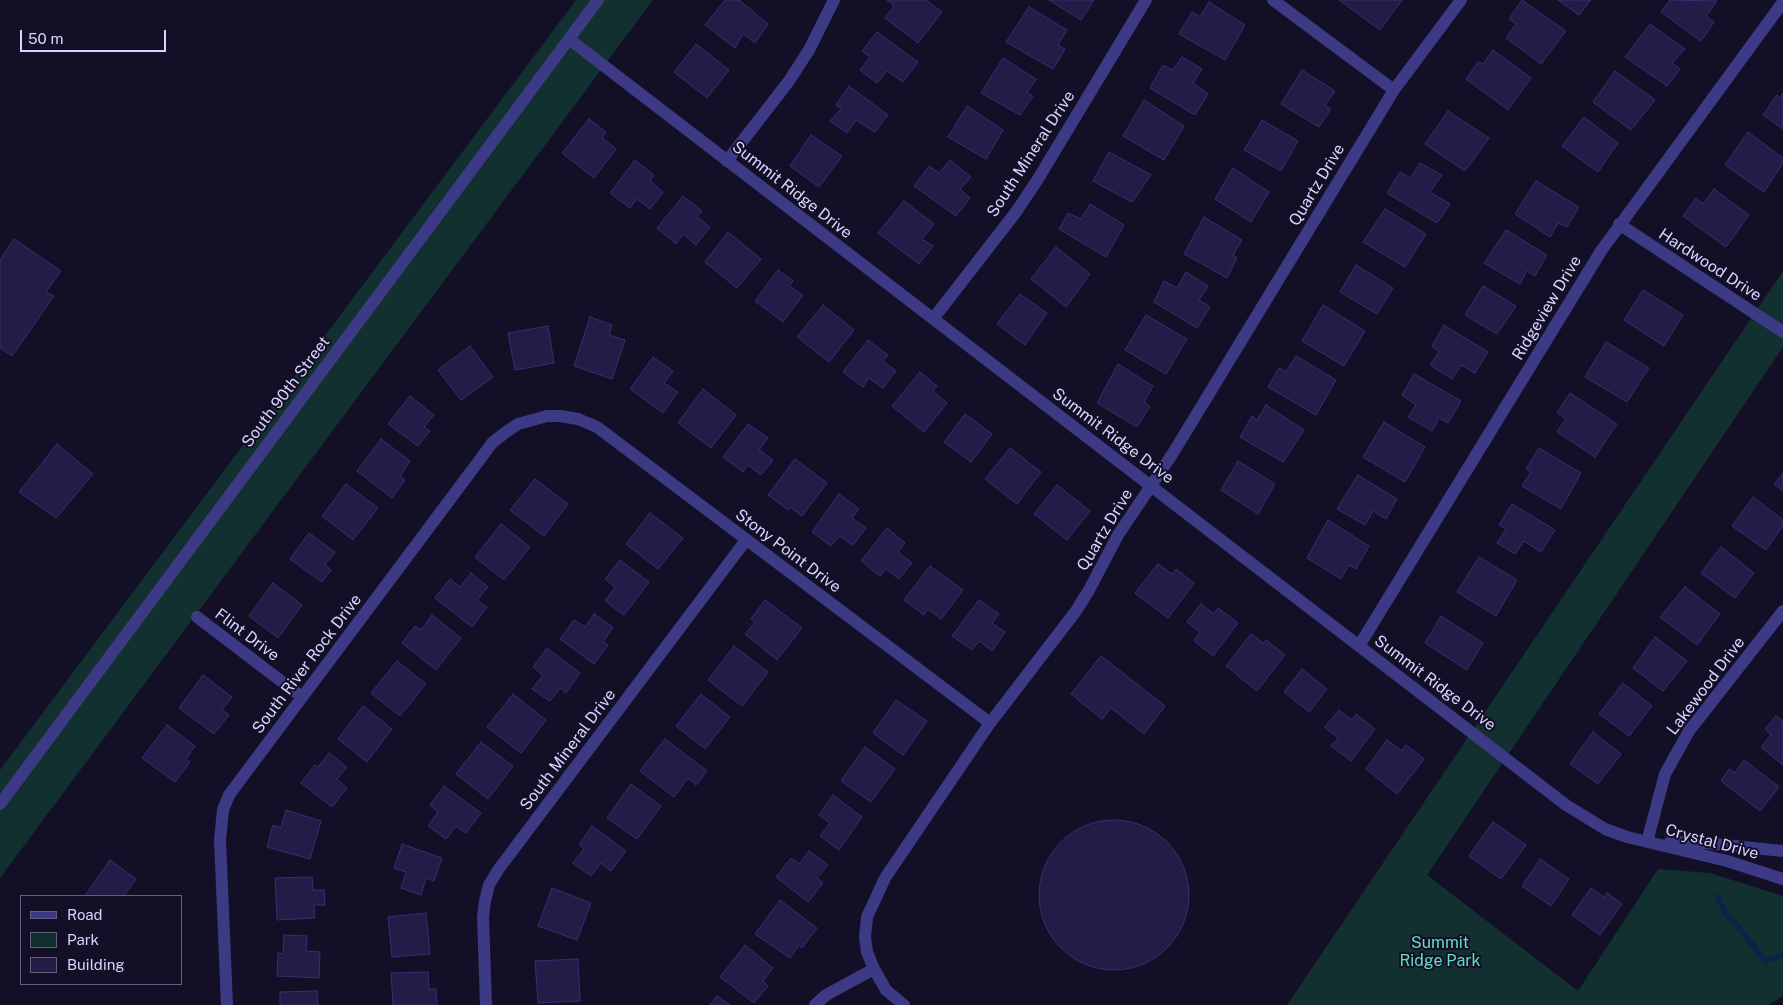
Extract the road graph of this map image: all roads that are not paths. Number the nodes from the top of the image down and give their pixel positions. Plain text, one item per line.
1 (598, 0) edge
2 (834, 0) edge
3 (1146, 0) edge
4 (1273, 0) edge
5 (1461, 0) edge
6 (1783, 2) edge
7 (569, 39) junction
8 (1394, 90) junction
9 (727, 161) junction
10 (1619, 224) junction
11 (933, 318) junction
12 (1783, 332) edge
13 (560, 416) joint
14 (1151, 486) junction
15 (746, 540) junction
16 (1783, 611) edge
17 (197, 617) dead end
18 (1359, 646) junction
19 (302, 697) junction
20 (990, 723) junction
21 (0, 804) edge
22 (1647, 842) junction
23 (1783, 852) edge
24 (1783, 879) edge
25 (874, 969) junction
26 (227, 1005) edge
27 (486, 1005) edge
28 (815, 1005) edge
29 (904, 1005) edge

1 - 7 street, South 90th Street
2 - 9 street
3 - 11 street, South Mineral Drive
4 - 8 street
5 - 8 street, Quartz Drive
6 - 10 street, Ridgeview Drive
7 - 9 street, Summit Ridge Drive
7 - 21 street, South 90th Street
8 - 14 street, Quartz Drive
9 - 11 street, Summit Ridge Drive
10 - 12 street, Hardwood Drive
10 - 18 street, Ridgeview Drive
11 - 14 street, Summit Ridge Drive
13 - 15 street, Stony Point Drive
13 - 19 street, South River Rock Drive
14 - 18 street, Summit Ridge Drive
14 - 20 street, Quartz Drive
15 - 20 street, Stony Point Drive
15 - 27 street, South Mineral Drive
16 - 22 street, Lakewood Drive
17 - 19 street, Flint Drive
18 - 22 street, Summit Ridge Drive
19 - 26 street, South River Rock Drive
20 - 25 street, Quartz Drive
22 - 23 street, Crystal Drive
22 - 24 street, Crystal Drive
25 - 28 street
25 - 29 street

